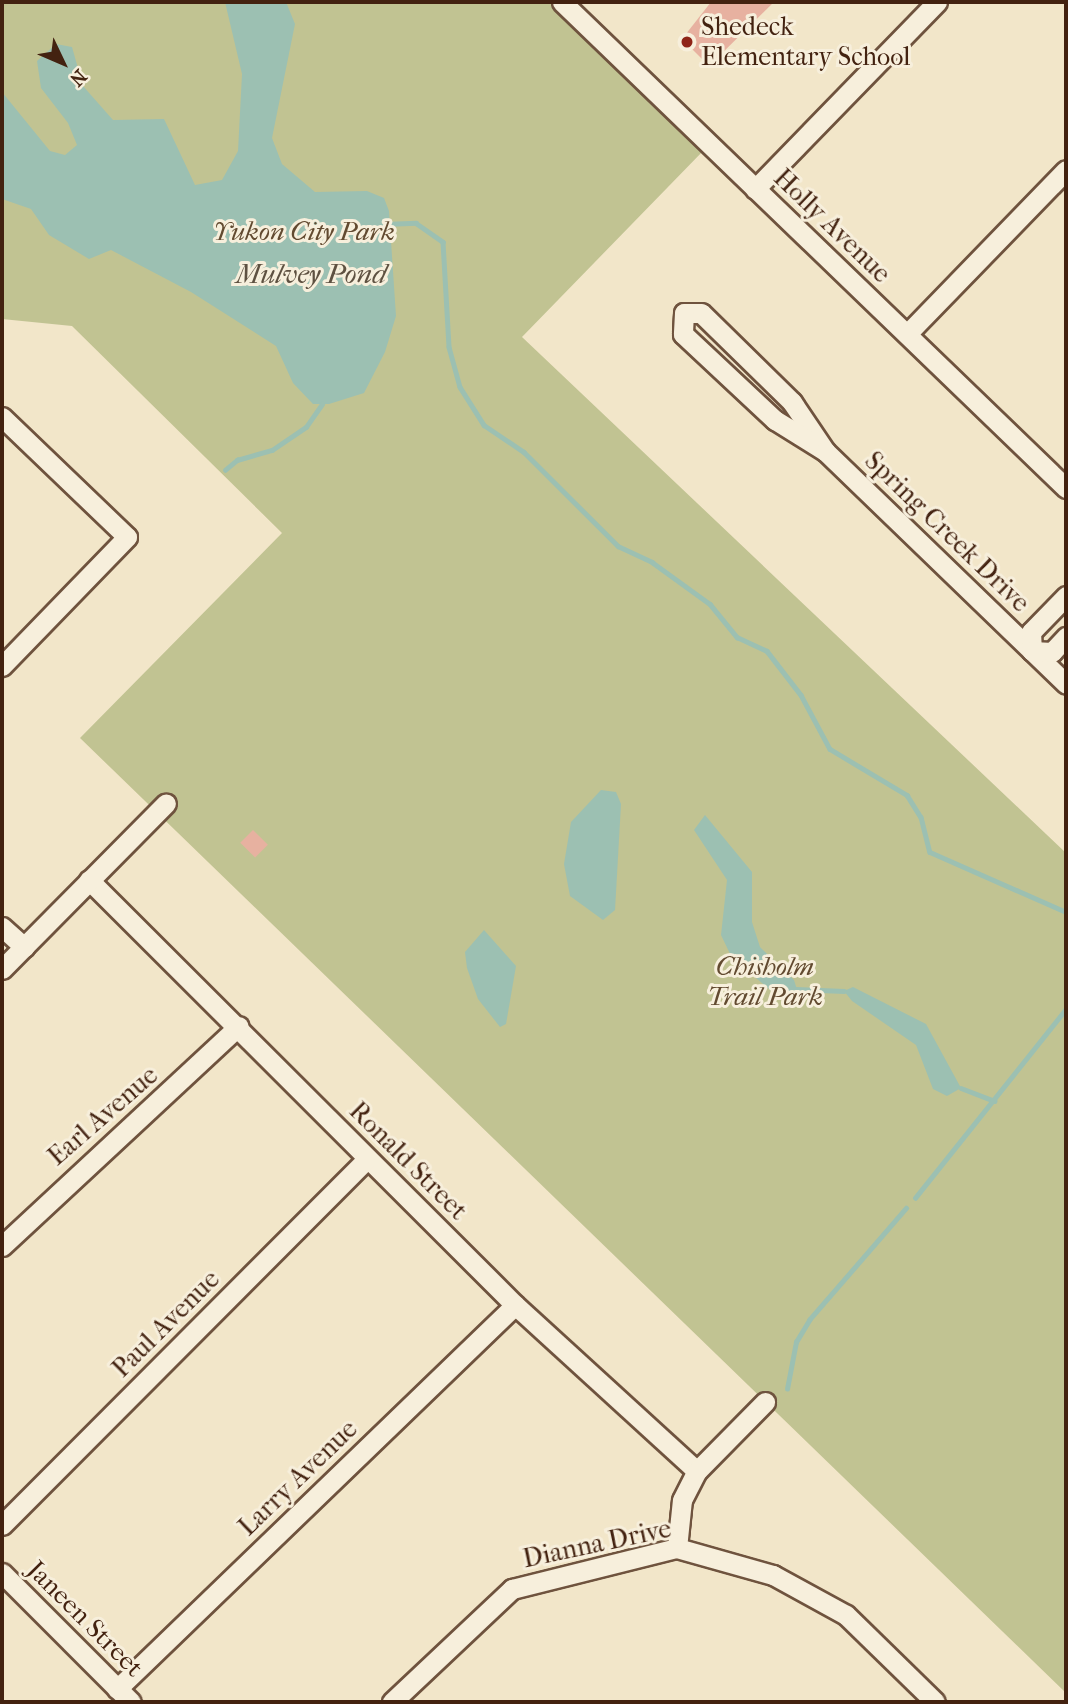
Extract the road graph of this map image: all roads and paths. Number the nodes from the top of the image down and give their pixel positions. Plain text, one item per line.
1 (562, 2) edge
2 (937, 2) edge
3 (1066, 170) edge
4 (755, 189) junction
5 (907, 334) junction
6 (2, 417) edge
7 (825, 451) junction
8 (1064, 482) edge
9 (1066, 596) edge
10 (1066, 637) edge
11 (1032, 651) junction
12 (2, 666) edge
13 (1066, 684) edge
14 (166, 803) dead end
15 (89, 880) junction
16 (2, 927) edge
17 (24, 947) junction
18 (2, 969) edge
19 (239, 1026) junction
20 (367, 1159) junction
21 (2, 1246) edge
22 (516, 1305) junction
23 (765, 1402) dead end
24 (697, 1471) junction
25 (2, 1525) edge
26 (677, 1548) junction
27 (2, 1573) edge
28 (124, 1695) edge
29 (392, 1702) edge
30 (935, 1702) edge

1 - 4 street, Holly Avenue
2 - 4 street
3 - 5 street
4 - 5 street, Holly Avenue
5 - 8 street, Holly Avenue
6 - 12 street
7 - 7 street, Spring Creek Drive
7 - 11 street, Spring Creek Drive
9 - 11 street, Spring Creek Drive
10 - 11 street, Spring Creek Drive
11 - 13 street, Spring Creek Drive
14 - 15 street
15 - 17 street
15 - 19 street, Ronald Street
16 - 17 street
17 - 18 street
19 - 20 street, Ronald Street
19 - 21 street, Earl Avenue
20 - 22 street, Ronald Street
20 - 25 street, Paul Avenue
22 - 24 street, Ronald Street
22 - 28 street, Larry Avenue
23 - 24 street
24 - 26 street
26 - 29 street, Dianna Drive
26 - 30 street, Dianna Drive
27 - 28 street, Janeen Street

